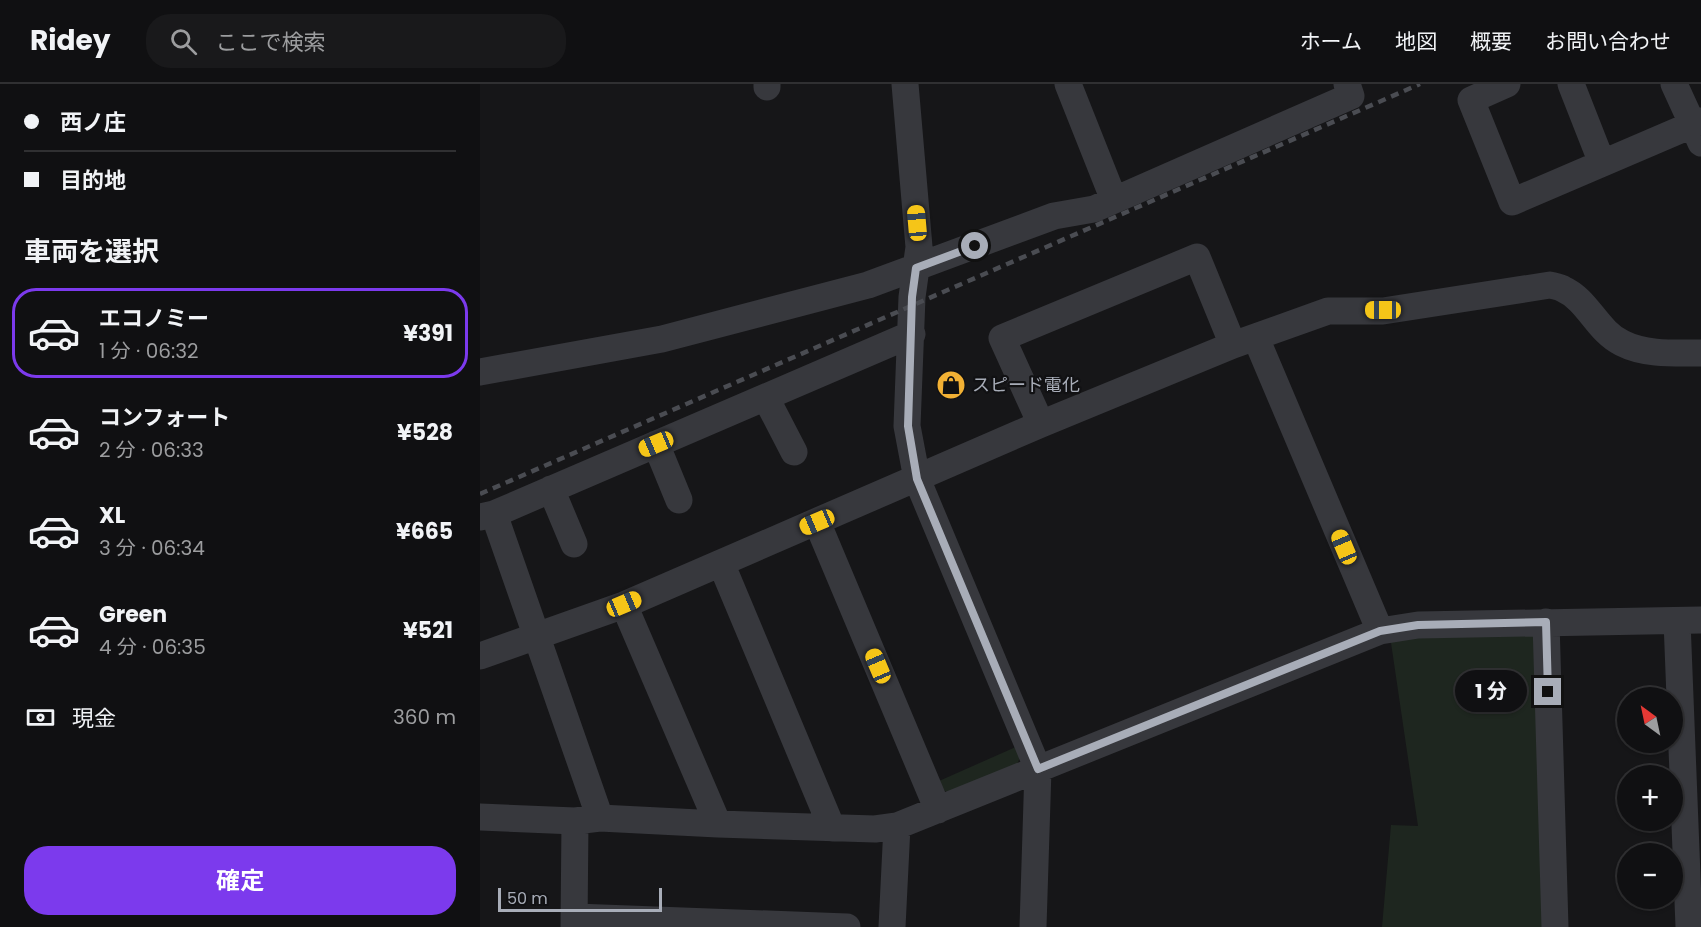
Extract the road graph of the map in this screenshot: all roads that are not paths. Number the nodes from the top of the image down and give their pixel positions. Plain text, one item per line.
1 (905, 84) edge
2 (1068, 84) edge
3 (1347, 84) edge
4 (1507, 84) edge
5 (1571, 84) edge
6 (1674, 84) edge
7 (1698, 130) edge
8 (1602, 163) junction
9 (1114, 200) junction
10 (916, 268) junction
11 (912, 334) junction
12 (1245, 341) junction
13 (1701, 353) edge
14 (480, 372) edge
15 (766, 398) junction
16 (1041, 424) junction
17 (656, 444) junction
18 (794, 452) dead end
19 (917, 479) junction
20 (551, 489) junction
21 (680, 500) dead end
22 (487, 516) edge
23 (817, 522) junction
24 (574, 544) dead end
25 (721, 563) junction
26 (624, 604) junction
27 (1689, 621) edge
28 (1546, 622) junction
29 (1380, 631) junction
30 (536, 638) junction
31 (480, 657) edge
32 (1038, 769) junction
33 (938, 810) junction
34 (480, 817) edge
35 (587, 819) junction
36 (718, 824) junction
37 (897, 826) junction
38 (832, 828) junction
39 (574, 922) edge
40 (847, 927) edge
41 (892, 927) edge
42 (1033, 927) edge
43 (1555, 927) edge
44 (1689, 927) edge

1 - 10 street
2 - 9 street
3 - 9 street
4 - 8 street
5 - 8 street
6 - 7 street
7 - 8 street
9 - 10 street
10 - 11 street
10 - 14 street
11 - 15 street
11 - 19 street
12 - 13 street
12 - 16 street
12 - 16 street
12 - 29 street
15 - 17 street
15 - 18 street
16 - 19 street
17 - 20 street
17 - 21 street
19 - 23 street
19 - 32 street
20 - 22 street
20 - 24 street
22 - 30 street
23 - 25 street
23 - 33 street
25 - 26 street
25 - 38 street
26 - 30 street
26 - 36 street
27 - 28 street
27 - 44 street
28 - 29 street
28 - 43 street
29 - 32 street
30 - 31 street
30 - 35 street
32 - 33 street
32 - 42 street
33 - 37 street
34 - 35 street
35 - 36 street
35 - 39 street
36 - 38 street
37 - 38 street
37 - 41 street
39 - 40 street

